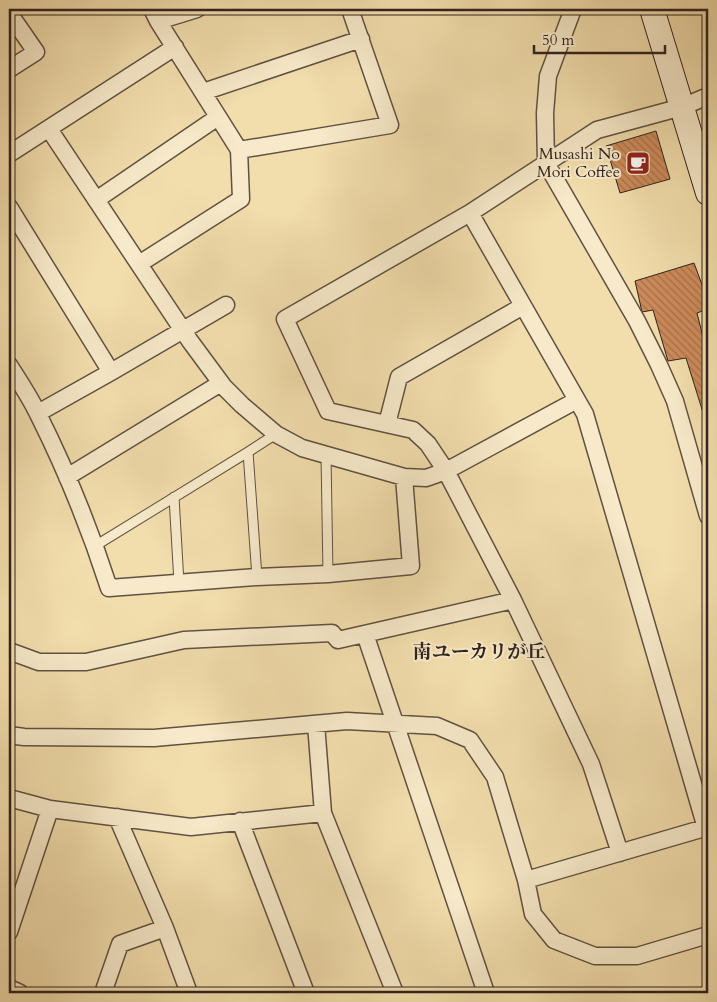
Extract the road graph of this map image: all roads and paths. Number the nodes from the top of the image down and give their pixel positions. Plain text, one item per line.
1 (197, 9) edge
2 (350, 9) edge
3 (574, 9) edge
4 (652, 9) edge
5 (9, 13) edge
6 (155, 15) edge
7 (361, 39) junction
8 (175, 47) junction
9 (11, 68) dead end
10 (203, 92) junction
11 (708, 96) edge
12 (682, 107) junction
13 (218, 117) junction
14 (49, 129) junction
15 (238, 150) junction
16 (9, 154) edge
17 (546, 163) junction
18 (708, 193) edge
19 (96, 200) junction
20 (9, 207) edge
21 (470, 213) junction
22 (139, 264) junction
23 (226, 306) dead end
24 (523, 306) junction
25 (183, 331) junction
26 (9, 365) edge
27 (111, 372) junction
28 (220, 383) junction
29 (577, 400) junction
30 (38, 413) junction
31 (387, 424) junction
32 (276, 434) junction
33 (248, 452) junction
34 (326, 455) junction
35 (446, 471) junction
36 (67, 476) junction
37 (404, 477) junction
38 (174, 497) junction
39 (708, 516) edge
40 (95, 546) junction
41 (328, 574) junction
42 (257, 577) junction
43 (179, 583) junction
44 (513, 600) junction
45 (365, 634) junction
46 (9, 652) edge
47 (316, 724) junction
48 (395, 724) junction
49 (9, 735) edge
50 (9, 798) edge
51 (50, 809) junction
52 (323, 813) junction
53 (117, 818) junction
54 (240, 821) junction
55 (707, 827) edge
56 (620, 853) junction
57 (526, 880) junction
58 (166, 928) junction
59 (9, 932) edge
60 (708, 935) edge
61 (9, 988) edge
62 (20, 993) edge
63 (103, 993) edge
64 (189, 993) edge
65 (306, 993) edge
66 (394, 993) edge
67 (488, 993) edge

1 - 6 street
2 - 7 street
3 - 17 street
4 - 12 street
5 - 9 street
6 - 8 street
7 - 10 street
7 - 15 street
8 - 10 street
8 - 14 street
10 - 13 street
11 - 12 street
12 - 17 street
12 - 18 street
13 - 15 street
13 - 19 street
14 - 16 street
14 - 19 street
15 - 22 street
17 - 21 street
17 - 39 street
19 - 22 street
20 - 27 street
21 - 24 street
21 - 31 street
22 - 25 street
23 - 25 street
24 - 29 street
24 - 31 street
25 - 27 street
25 - 28 street
26 - 30 street
27 - 30 street
28 - 32 street
28 - 36 street
29 - 35 street
29 - 55 street
30 - 36 street
31 - 35 street
32 - 33 lane
32 - 34 street
33 - 38 lane
33 - 42 lane
34 - 37 street
34 - 41 lane
35 - 37 street
35 - 44 street
36 - 40 street
37 - 41 street
38 - 40 lane
38 - 43 lane
40 - 43 street
41 - 42 street
42 - 43 street
44 - 45 street
44 - 56 street
45 - 46 street
45 - 48 street
47 - 48 street
47 - 49 street
47 - 52 street
48 - 57 street
48 - 67 street
50 - 51 street
51 - 53 street
51 - 59 street
52 - 54 street
52 - 66 street
53 - 54 street
53 - 58 street
54 - 65 street
55 - 56 street
56 - 57 street
57 - 60 street
58 - 63 street
58 - 64 street
61 - 62 street

